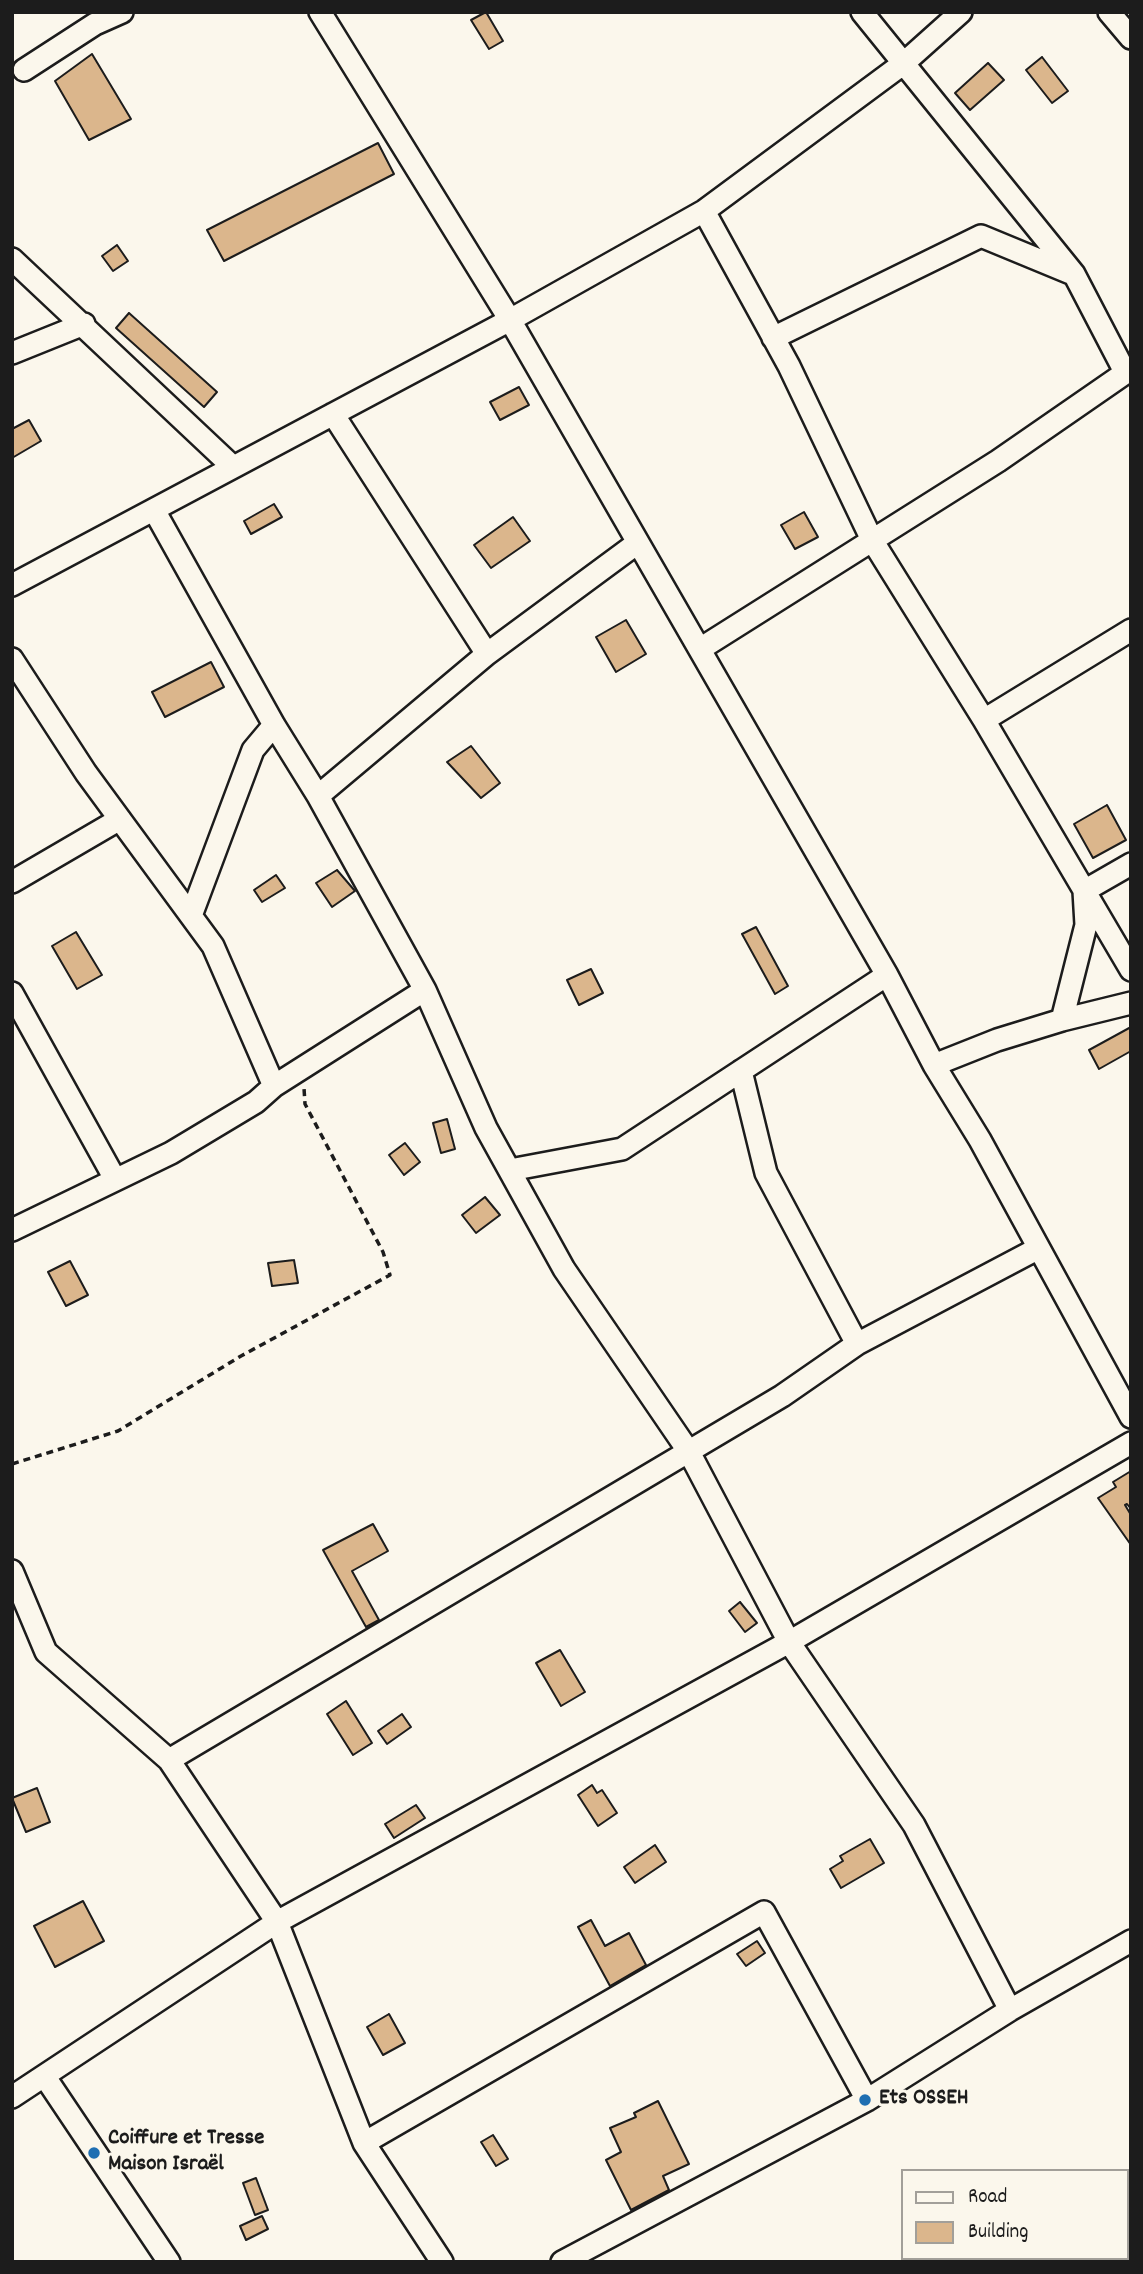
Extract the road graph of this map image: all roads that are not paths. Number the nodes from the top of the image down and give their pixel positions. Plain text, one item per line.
1 (122, 12) edge
2 (320, 12) edge
3 (862, 12) edge
4 (961, 12) edge
5 (1109, 12) edge
6 (1131, 38) edge
7 (904, 63) junction
8 (24, 70) dead end
9 (704, 211) junction
10 (12, 259) edge
11 (1074, 274) junction
12 (510, 320) junction
13 (84, 324) junction
14 (773, 338) junction
15 (12, 353) edge
16 (1128, 370) edge
17 (333, 414) junction
18 (233, 467) junction
19 (154, 510) junction
20 (872, 540) junction
21 (636, 544) junction
22 (12, 585) edge
23 (1131, 630) edge
24 (700, 649) junction
25 (487, 654) junction
26 (12, 659) edge
27 (984, 720) junction
28 (274, 725) junction
29 (318, 796) junction
30 (120, 819) junction
31 (1131, 864) edge
32 (12, 882) edge
33 (1084, 891) junction
34 (192, 913) junction
35 (1131, 970) edge
36 (887, 975) junction
37 (425, 990) junction
38 (12, 993) edge
39 (1131, 1003) edge
40 (1062, 1020) junction
41 (934, 1065) junction
42 (741, 1071) junction
43 (274, 1086) junction
44 (509, 1170) junction
45 (115, 1179) junction
46 (12, 1230) edge
47 (1037, 1249) junction
48 (858, 1344) junction
49 (1131, 1417) edge
50 (1131, 1443) edge
51 (689, 1452) junction
52 (12, 1570) edge
53 (789, 1642) junction
54 (169, 1760) junction
55 (277, 1922) junction
56 (1131, 1941) edge
57 (1010, 2010) junction
58 (45, 2077) junction
59 (12, 2097) edge
60 (867, 2100) junction
61 (364, 2143) junction
62 (169, 2262) edge
63 (442, 2262) edge
64 (562, 2262) edge

1 - 8 street
2 - 12 street
3 - 7 street
4 - 7 street
5 - 6 street
7 - 9 street
7 - 11 street
9 - 12 street
9 - 14 street
10 - 13 street
11 - 14 street
11 - 16 street
12 - 17 street
12 - 21 street
13 - 15 street
13 - 18 street
14 - 20 street
16 - 20 street
17 - 18 street
17 - 25 street
18 - 19 street
19 - 22 street
19 - 28 street
20 - 24 street
20 - 27 street
21 - 24 street
21 - 25 street
23 - 27 street
24 - 36 street
25 - 29 street
26 - 30 street
27 - 33 street
28 - 29 street
28 - 34 street
29 - 37 street
30 - 32 street
30 - 34 street
31 - 33 street
33 - 35 street
33 - 40 street
34 - 43 street
36 - 41 street
36 - 42 street
37 - 43 street
37 - 44 street
38 - 45 street
39 - 40 street
40 - 41 street
41 - 47 street
42 - 44 street
42 - 48 street
43 - 45 street
44 - 51 street
45 - 46 street
47 - 48 street
47 - 49 street
48 - 51 street
50 - 53 street
51 - 53 street
51 - 54 street
52 - 54 street
53 - 55 street
53 - 57 street
54 - 55 street
55 - 58 street
55 - 61 street
56 - 57 street
57 - 60 street
58 - 59 street
58 - 62 street
60 - 61 street
60 - 64 street
61 - 63 street

